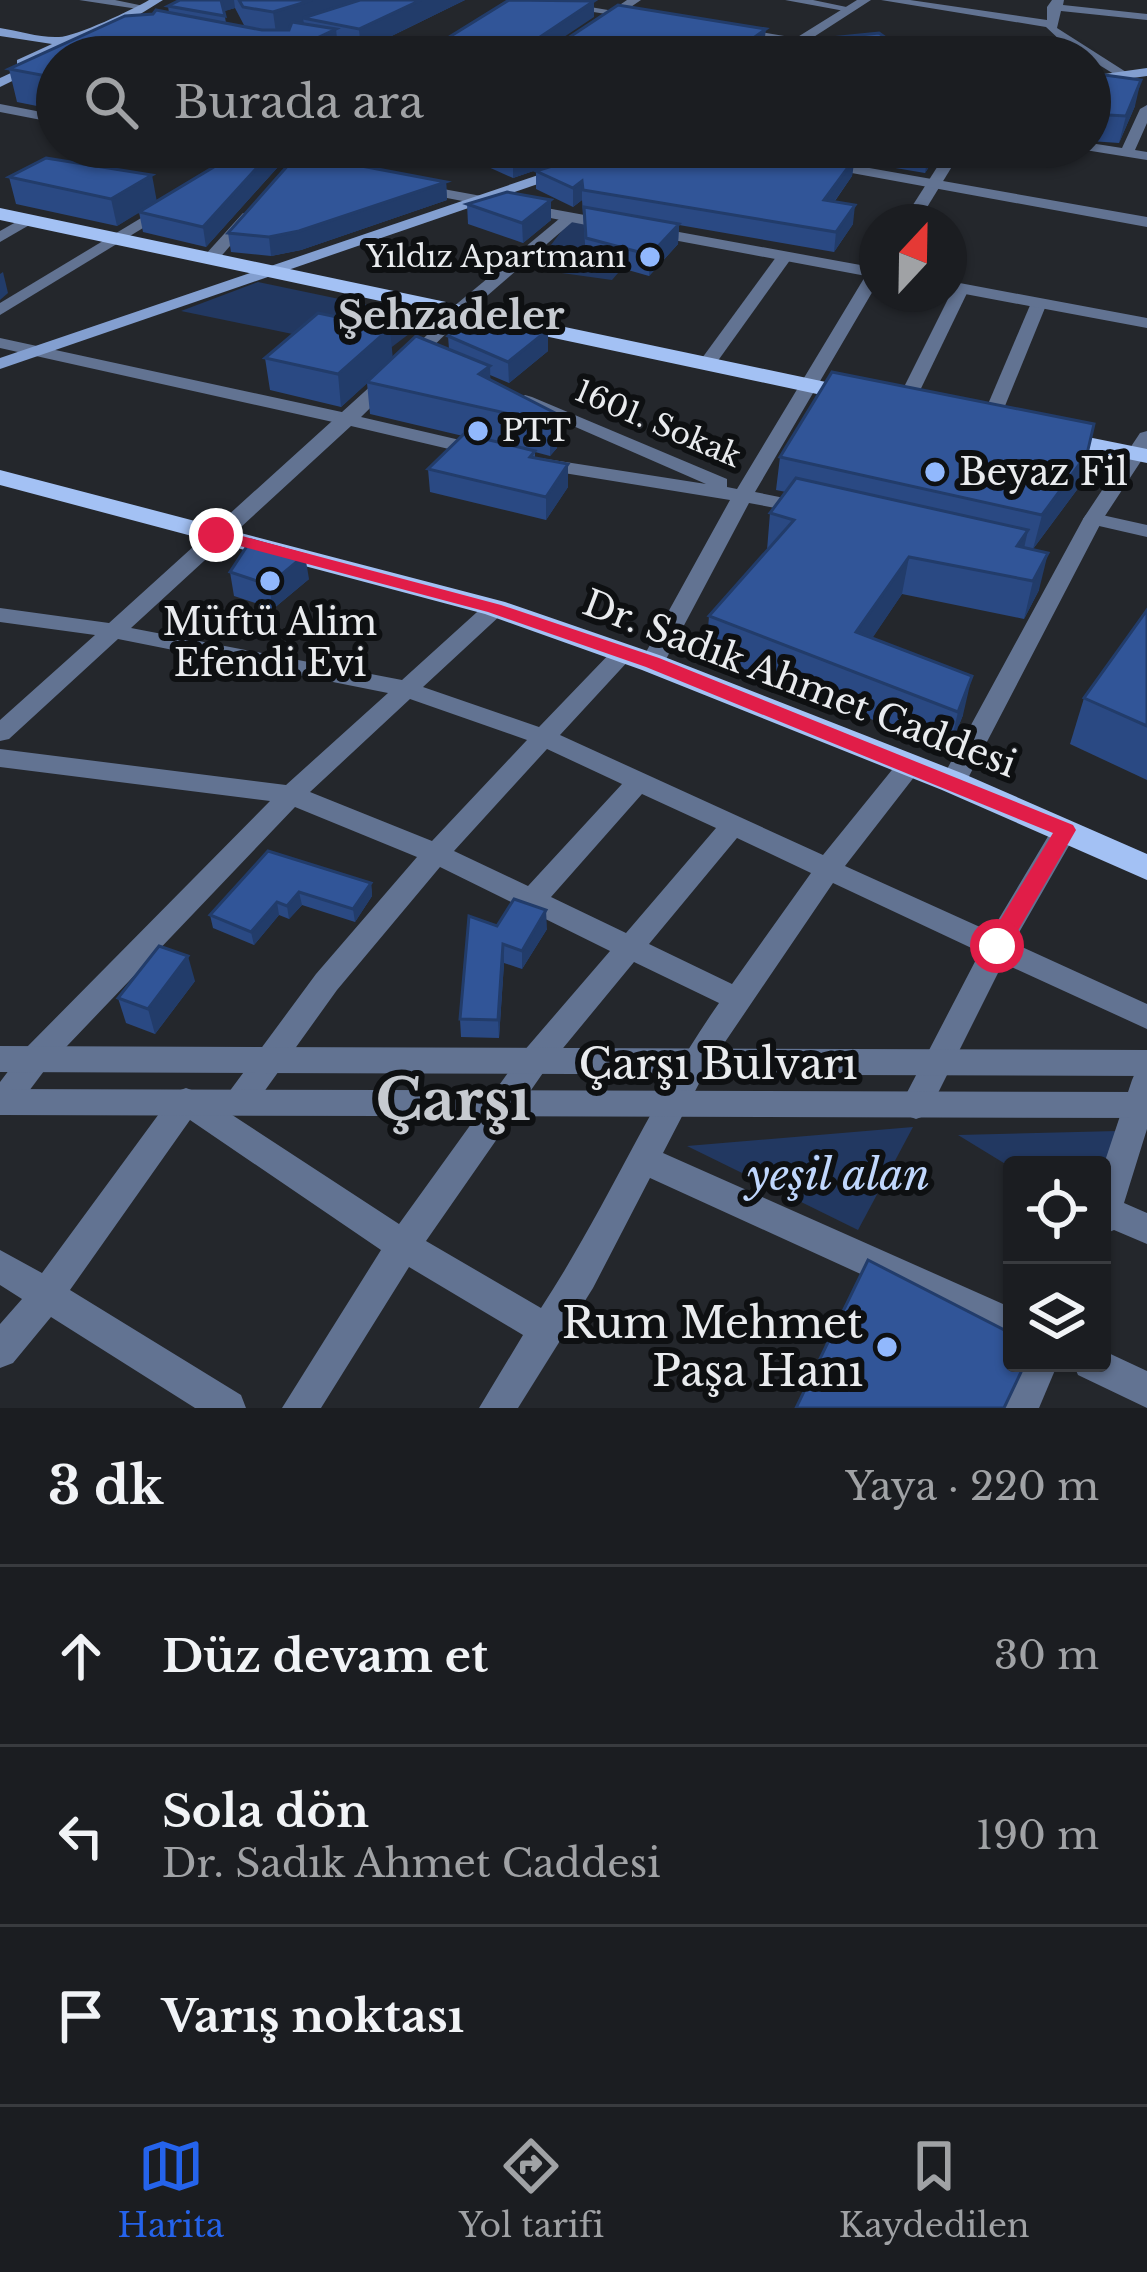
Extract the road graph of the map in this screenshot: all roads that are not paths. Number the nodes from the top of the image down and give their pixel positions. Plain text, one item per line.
1 (86, 0) edge
2 (157, 0) edge
3 (520, 0) edge
4 (635, 0) edge
5 (791, 0) edge
6 (865, 0) edge
7 (887, 0) edge
8 (142, 3) edge
9 (1056, 3) edge
10 (850, 9) junction
11 (611, 12) junction
12 (1147, 17) edge
13 (658, 20) edge
14 (1050, 24) junction
15 (705, 27) edge
16 (126, 30) joint
17 (0, 32) edge
18 (77, 36) edge
19 (100, 36) edge
20 (578, 36) edge
21 (761, 36) edge
22 (808, 36) edge
23 (1064, 36) edge
24 (36, 38) edge
25 (36, 56) edge
26 (36, 65) edge
27 (1111, 68) edge
28 (0, 73) edge
29 (1122, 75) junction
30 (1111, 77) edge
31 (1145, 77) edge
32 (0, 83) edge
33 (0, 108) edge
34 (1147, 109) edge
35 (36, 115) edge
36 (1111, 150) edge
37 (1126, 152) junction
38 (1147, 156) edge
39 (290, 168) edge
40 (310, 168) edge
41 (571, 168) edge
42 (844, 168) edge
43 (946, 168) edge
44 (339, 173) edge
45 (280, 180) edge
46 (937, 183) junction
47 (409, 186) edge
48 (266, 196) edge
49 (478, 200) junction
50 (174, 203) edge
51 (922, 204) edge
52 (0, 214) edge
53 (570, 217) junction
54 (30, 220) junction
55 (1147, 222) edge
56 (0, 237) edge
57 (117, 238) junction
58 (785, 256) junction
59 (205, 257) junction
60 (859, 269) edge
61 (271, 271) junction
62 (967, 290) edge
63 (205, 291) junction
64 (859, 301) edge
65 (1039, 303) junction
66 (0, 310) edge
67 (459, 311) junction
68 (947, 312) edge
69 (1147, 323) edge
70 (0, 343) edge
71 (31, 353) junction
72 (416, 355) junction
73 (0, 364) edge
74 (437, 364) edge
75 (706, 364) junction
76 (810, 386) junction
77 (503, 392) edge
78 (914, 408) joint
79 (351, 420) junction
80 (997, 425) joint
81 (1143, 449) edge
82 (0, 477) edge
83 (744, 493) junction
84 (837, 514) edge
85 (1093, 519) junction
86 (1147, 531) edge
87 (216, 535) junction
88 (495, 608) junction
89 (0, 615) edge
90 (113, 631) junction
91 (638, 658) junction
92 (406, 688) junction
93 (0, 733) edge
94 (545, 738) junction
95 (0, 758) edge
96 (909, 766) junction
97 (639, 781) junction
98 (953, 782) junction
99 (291, 795) junction
100 (734, 824) junction
101 (1065, 830) junction
102 (434, 853) junction
103 (829, 867) junction
104 (1147, 868) edge
105 (532, 900) junction
106 (997, 946) junction
107 (632, 949) junction
108 (739, 1000) junction
109 (1147, 1017) edge
110 (36, 1058) junction
111 (0, 1059) edge
112 (534, 1060) junction
113 (266, 1061) junction
114 (695, 1061) junction
115 (937, 1061) junction
116 (1147, 1063) edge
117 (1144, 1096) edge
118 (186, 1101) junction
119 (240, 1101) junction
120 (1, 1102) edge
121 (504, 1104) junction
122 (916, 1106) junction
123 (669, 1107) junction
124 (644, 1160) junction
125 (1111, 1194) edge
126 (1111, 1217) edge
127 (1147, 1229) edge
128 (404, 1246) junction
129 (0, 1266) edge
130 (46, 1296) junction
131 (1003, 1322) edge
132 (547, 1330) junction
133 (0, 1351) edge
134 (1036, 1372) edge
135 (1109, 1372) edge
136 (1147, 1390) edge
137 (228, 1408) edge
138 (300, 1408) edge
139 (497, 1408) edge
140 (1021, 1408) edge

1 - 8 street
2 - 16 main road
3 - 11 street
4 - 11 street
5 - 10 street
6 - 10 street
7 - 14 street
8 - 18 main road
9 - 12 street
9 - 14 street
10 - 22 street
11 - 13 street
11 - 20 street
14 - 23 street
15 - 21 street
16 - 19 street
17 - 24 main road
25 - 28 main road
26 - 32 main road
27 - 29 street
29 - 30 main road
29 - 31 main road
33 - 35 street
34 - 37 street
36 - 37 street
37 - 38 street
39 - 45 street
40 - 44 street
41 - 49 main road
42 - 46 street
43 - 46 street
46 - 51 street
46 - 55 street
47 - 49 street
48 - 59 street
49 - 53 street
49 - 61 main road
50 - 57 street
52 - 54 main road
53 - 58 street
53 - 67 street
54 - 56 street
54 - 57 main road
57 - 59 main road
57 - 66 street
58 - 60 street
58 - 75 street
59 - 61 main road
59 - 63 main road
61 - 63 main road
61 - 67 main road
62 - 65 street
63 - 71 main road
64 - 76 street
65 - 69 street
65 - 80 street
67 - 72 street
67 - 75 main road
68 - 78 street
70 - 71 street
71 - 73 main road
71 - 79 street
72 - 74 street
72 - 79 street
75 - 76 main road
76 - 78 main road
76 - 83 street
77 - 83 street, 1601. Sokak
79 - 83 street
79 - 87 street
80 - 81 main road
81 - 85 street
82 - 87 main road, Dr. Sadık Ahmet Caddesi
83 - 84 street
83 - 91 street
85 - 86 street
85 - 98 street
87 - 88 main road, Dr. Sadık Ahmet Caddesi
87 - 90 street
88 - 91 main road, Dr. Sadık Ahmet Caddesi
88 - 92 street
89 - 90 street
90 - 92 street
90 - 93 street
91 - 94 street
91 - 96 main road, Dr. Sadık Ahmet Caddesi
92 - 94 street
92 - 99 street
94 - 97 street
94 - 102 street
95 - 99 street
96 - 98 main road, Dr. Sadık Ahmet Caddesi
96 - 103 street
97 - 100 street
97 - 105 street
98 - 101 main road, Dr. Sadık Ahmet Caddesi
99 - 102 street
99 - 110 street
100 - 103 street
100 - 107 street
101 - 104 main road, Dr. Sadık Ahmet Caddesi
101 - 106 street
102 - 105 street
102 - 113 street
103 - 106 street
103 - 108 street
105 - 107 street
106 - 109 street
106 - 115 street
107 - 108 street
107 - 112 street
108 - 114 street
110 - 111 street, Çarşı Bulvarı
110 - 113 street, Çarşı Bulvarı
110 - 120 street
112 - 113 street, Çarşı Bulvarı
112 - 114 street, Çarşı Bulvarı
112 - 121 street
113 - 119 street
114 - 115 street, Çarşı Bulvarı
114 - 123 street
115 - 116 street, Çarşı Bulvarı
115 - 122 street
117 - 122 street, Çarşı Bulvarı
117 - 125 street
118 - 119 street, Çarşı Bulvarı
118 - 120 street, Çarşı Bulvarı
118 - 128 street
118 - 130 street
119 - 121 street, Çarşı Bulvarı
121 - 123 street, Çarşı Bulvarı
121 - 128 street
122 - 123 street, Çarşı Bulvarı
123 - 124 street
124 - 131 street
124 - 132 street
126 - 127 street
128 - 132 street
128 - 138 street
129 - 130 street
130 - 133 street
130 - 137 street
132 - 139 street
134 - 140 street
135 - 136 street

